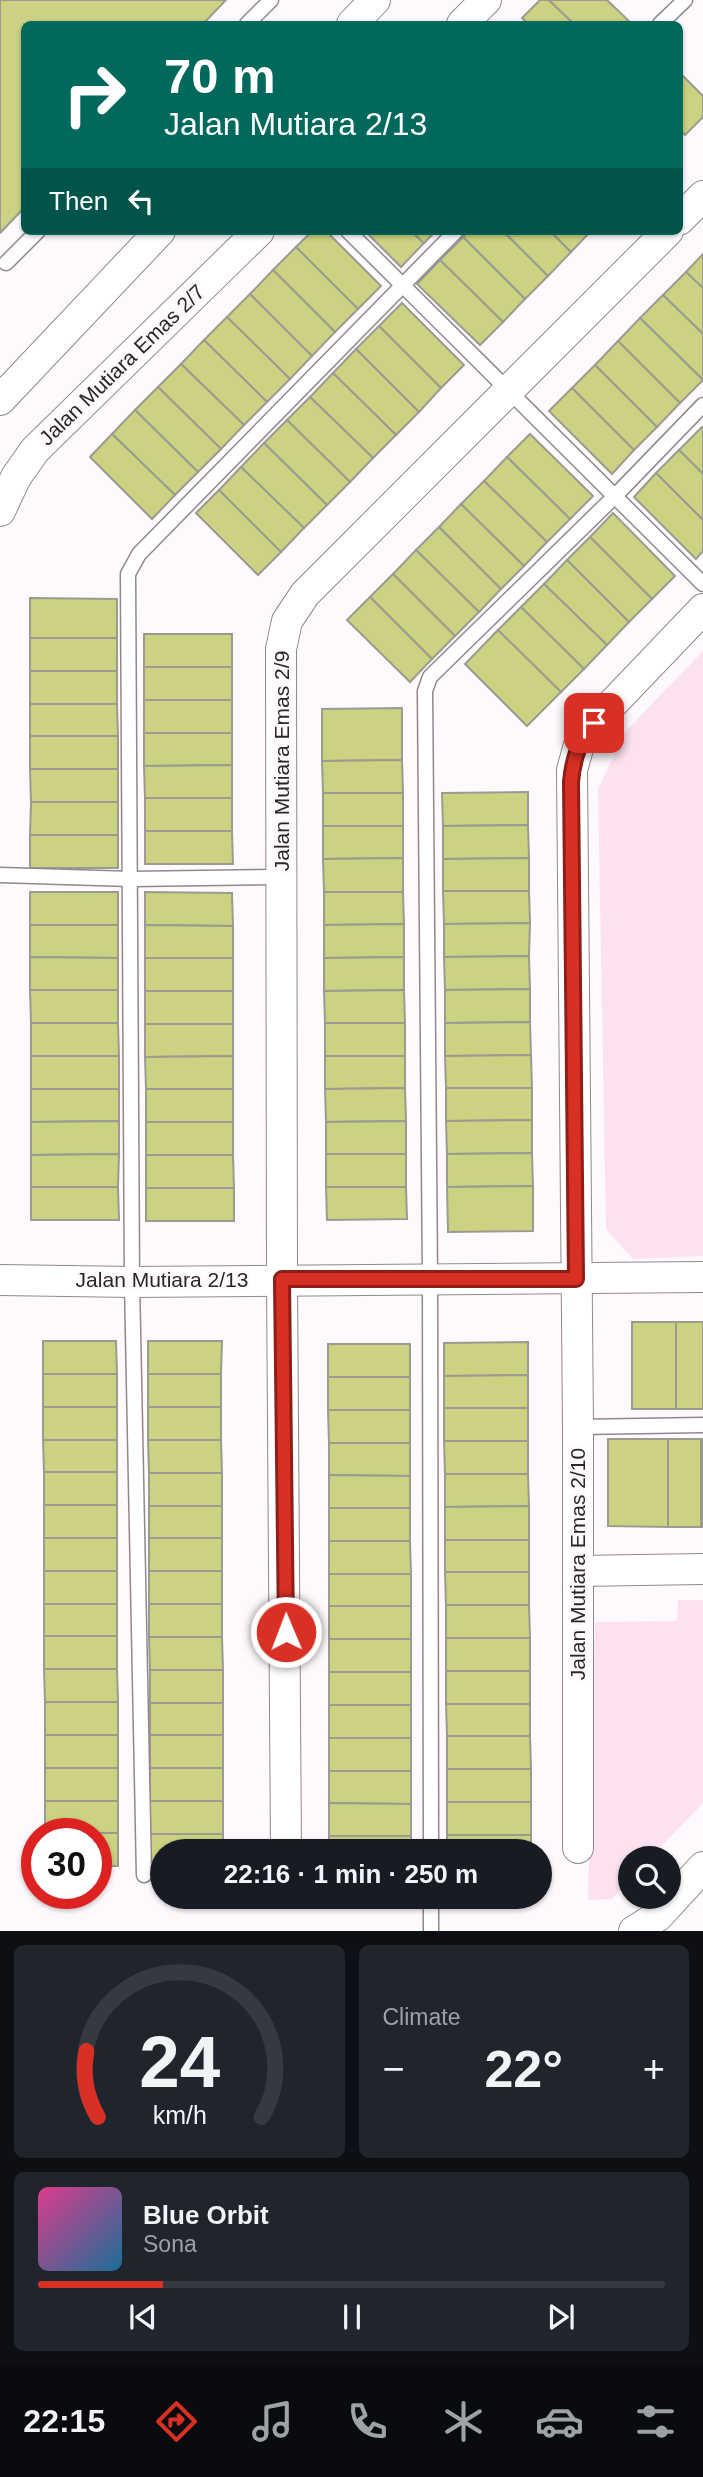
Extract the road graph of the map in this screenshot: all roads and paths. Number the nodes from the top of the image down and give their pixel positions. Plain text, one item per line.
1 (271, 0) edge
2 (375, 0) edge
3 (486, 0) edge
4 (685, 0) edge
5 (250, 21) edge
6 (355, 21) edge
7 (466, 21) edge
8 (663, 21) edge
9 (703, 196) edge
10 (683, 216) edge
11 (34, 235) edge
12 (156, 235) edge
13 (255, 235) edge
14 (352, 235) edge
15 (452, 235) edge
16 (664, 235) edge
17 (6, 263) dead end
18 (403, 285) junction
19 (508, 390) junction
20 (0, 400) edge
21 (703, 405) edge
22 (615, 496) junction
23 (0, 511) edge
24 (703, 583) edge
25 (703, 609) edge
26 (0, 875) edge
27 (281, 877) junction
28 (131, 879) junction
29 (703, 1277) edge
30 (282, 1279) junction
31 (430, 1279) junction
32 (576, 1279) junction
33 (0, 1280) edge
34 (132, 1282) junction
35 (703, 1425) edge
36 (578, 1427) junction
37 (703, 1569) edge
38 (578, 1571) junction
39 (286, 1839) edge
40 (431, 1839) edge
41 (578, 1848) dead end
42 (703, 1867) edge
43 (144, 1875) dead end
44 (431, 1909) edge
45 (431, 1931) edge
46 (634, 1931) edge

1 - 5 lane
2 - 6 street
3 - 7 street
4 - 8 lane
9 - 10 street
11 - 17 lane
12 - 20 street
13 - 23 street, Jalan Mutiara Emas 2/7
14 - 18 lane
15 - 18 lane
16 - 19 street, Jalan Mutiara Emas 2/9
18 - 19 lane
18 - 28 lane
19 - 22 lane
19 - 27 street, Jalan Mutiara Emas 2/9
21 - 22 lane
22 - 24 lane
22 - 31 lane
25 - 32 street, Jalan Mutiara Emas 2/10
26 - 28 lane
27 - 28 lane
27 - 30 street, Jalan Mutiara Emas 2/9
28 - 34 lane
29 - 32 street, Jalan Mutiara 2/13
30 - 31 street, Jalan Mutiara 2/13
30 - 34 street, Jalan Mutiara 2/13
30 - 39 street, Jalan Mutiara Emas 2/9
31 - 32 street, Jalan Mutiara 2/13
31 - 40 lane
32 - 36 street, Jalan Mutiara Emas 2/10
33 - 34 street, Jalan Mutiara 2/13
34 - 43 lane
35 - 36 lane
36 - 38 street, Jalan Mutiara Emas 2/10
37 - 38 street
38 - 41 street, Jalan Mutiara Emas 2/10
42 - 46 street
44 - 45 lane

